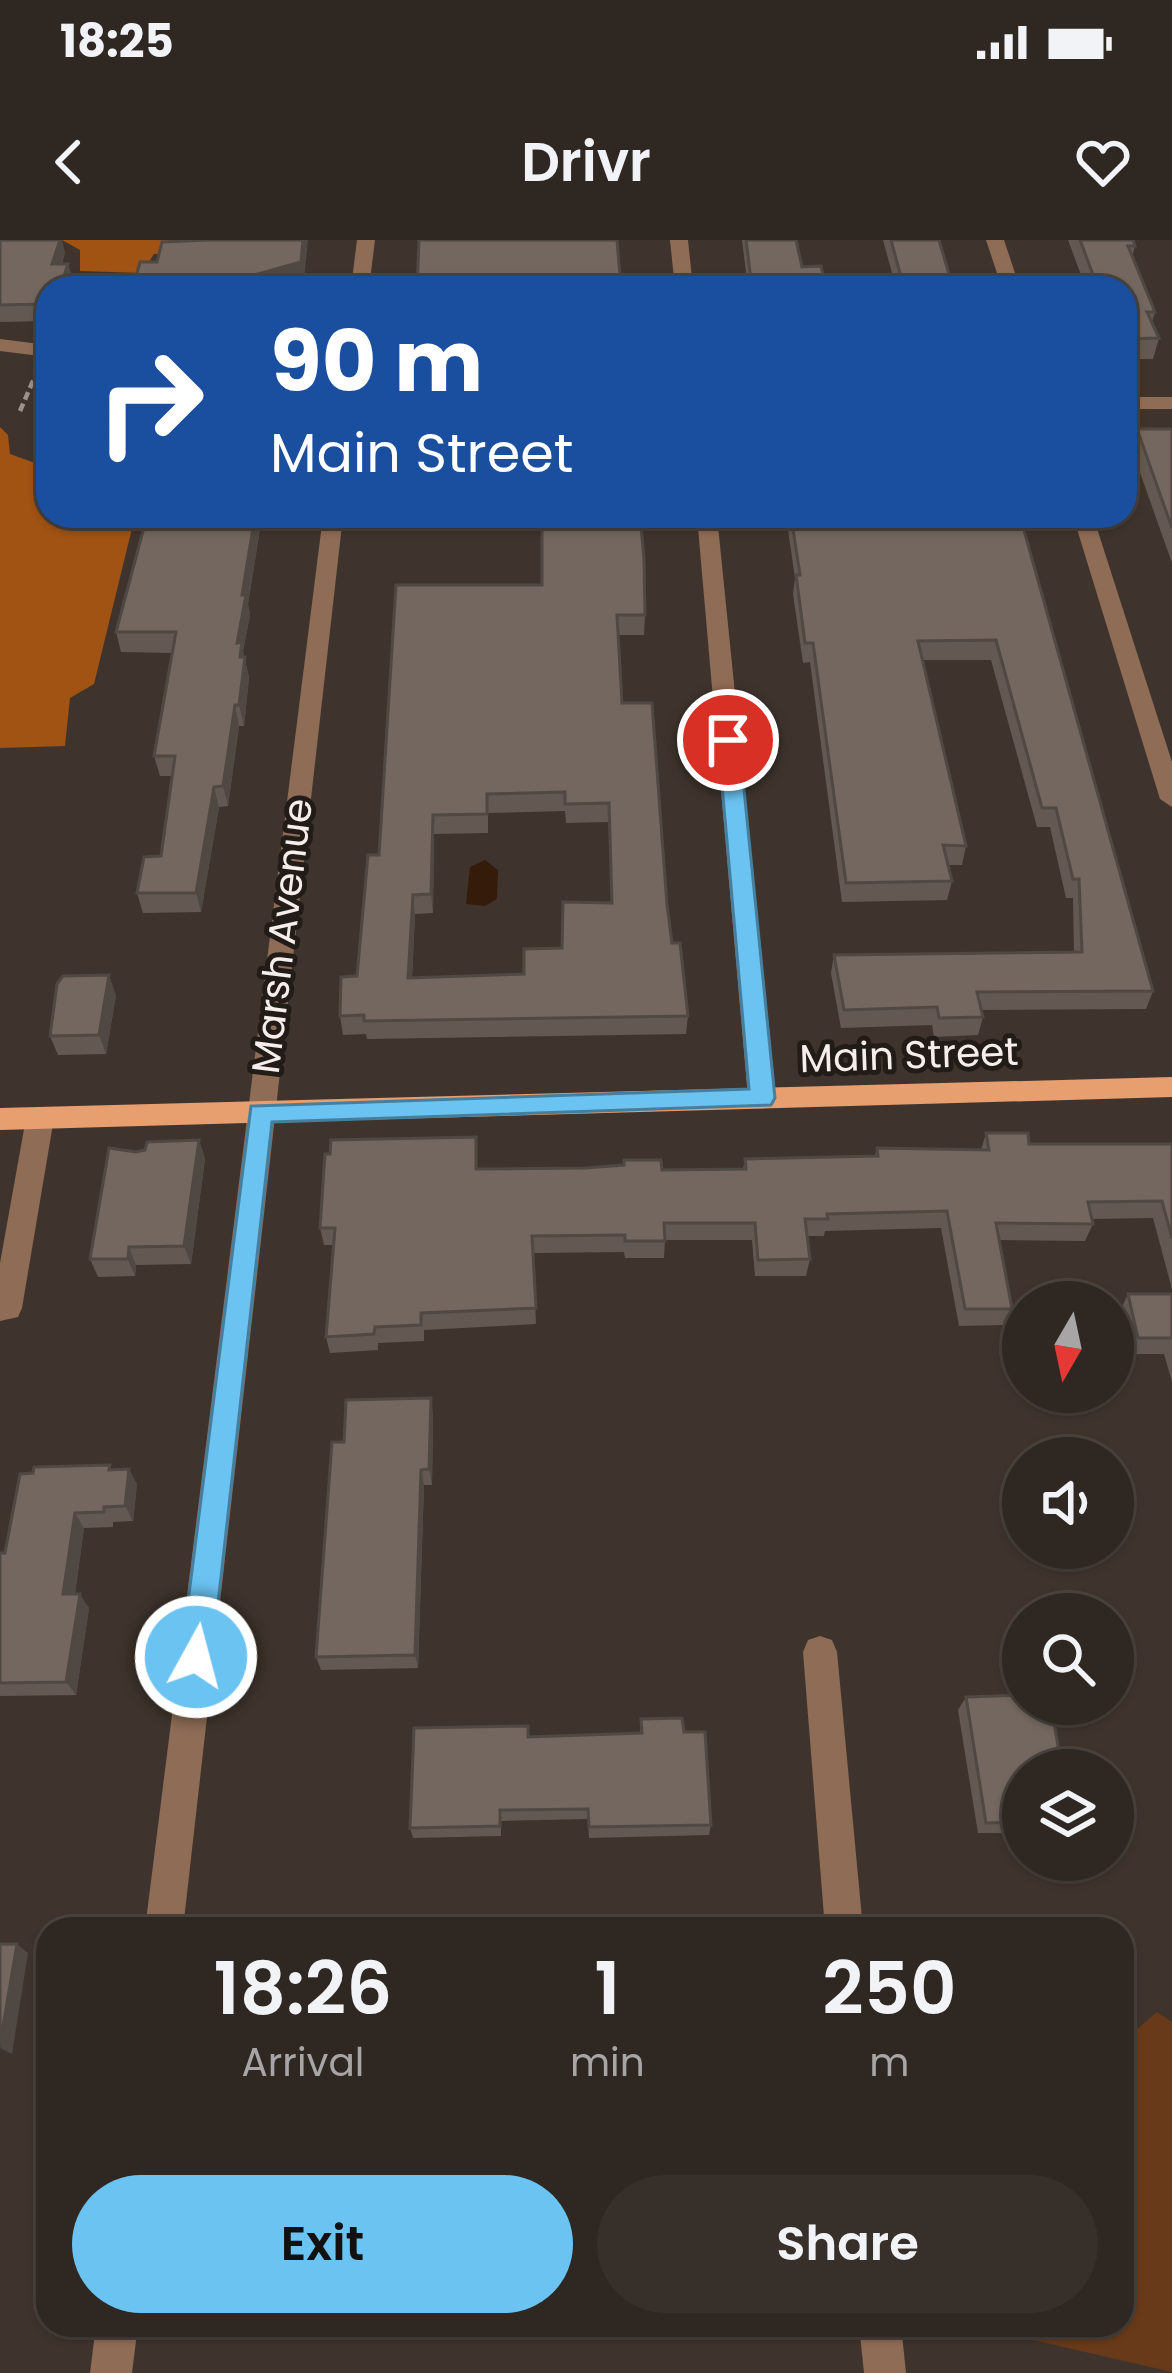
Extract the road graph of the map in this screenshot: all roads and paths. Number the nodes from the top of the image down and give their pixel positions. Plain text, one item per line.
1 (366, 240) edge
2 (679, 240) edge
3 (995, 240) edge
4 (362, 276) edge
5 (683, 276) edge
6 (1006, 276) edge
7 (0, 345) edge
8 (36, 350) edge
9 (1137, 403) edge
10 (1172, 403) edge
11 (332, 528) edge
12 (708, 528) edge
13 (1087, 528) edge
14 (1172, 799) edge
15 (1172, 1087) edge
16 (762, 1098) junction
17 (260, 1112) junction
18 (40, 1118) junction
19 (0, 1119) edge
20 (0, 1308) edge
21 (820, 1652) dead end
22 (165, 1917) edge
23 (843, 1917) edge
24 (116, 2337) edge
25 (881, 2337) edge
26 (111, 2373) edge
27 (885, 2373) edge

1 - 4 street
2 - 5 street
3 - 6 street
7 - 8 street
9 - 10 street
11 - 17 street, Marsh Avenue
12 - 16 street
13 - 14 street
15 - 16 main road, Main Street
16 - 17 main road, Main Street
17 - 18 main road, Main Street
17 - 22 street, Marsh Avenue
18 - 19 main road, Main Street
18 - 20 street
21 - 23 street
24 - 26 street
25 - 27 street

